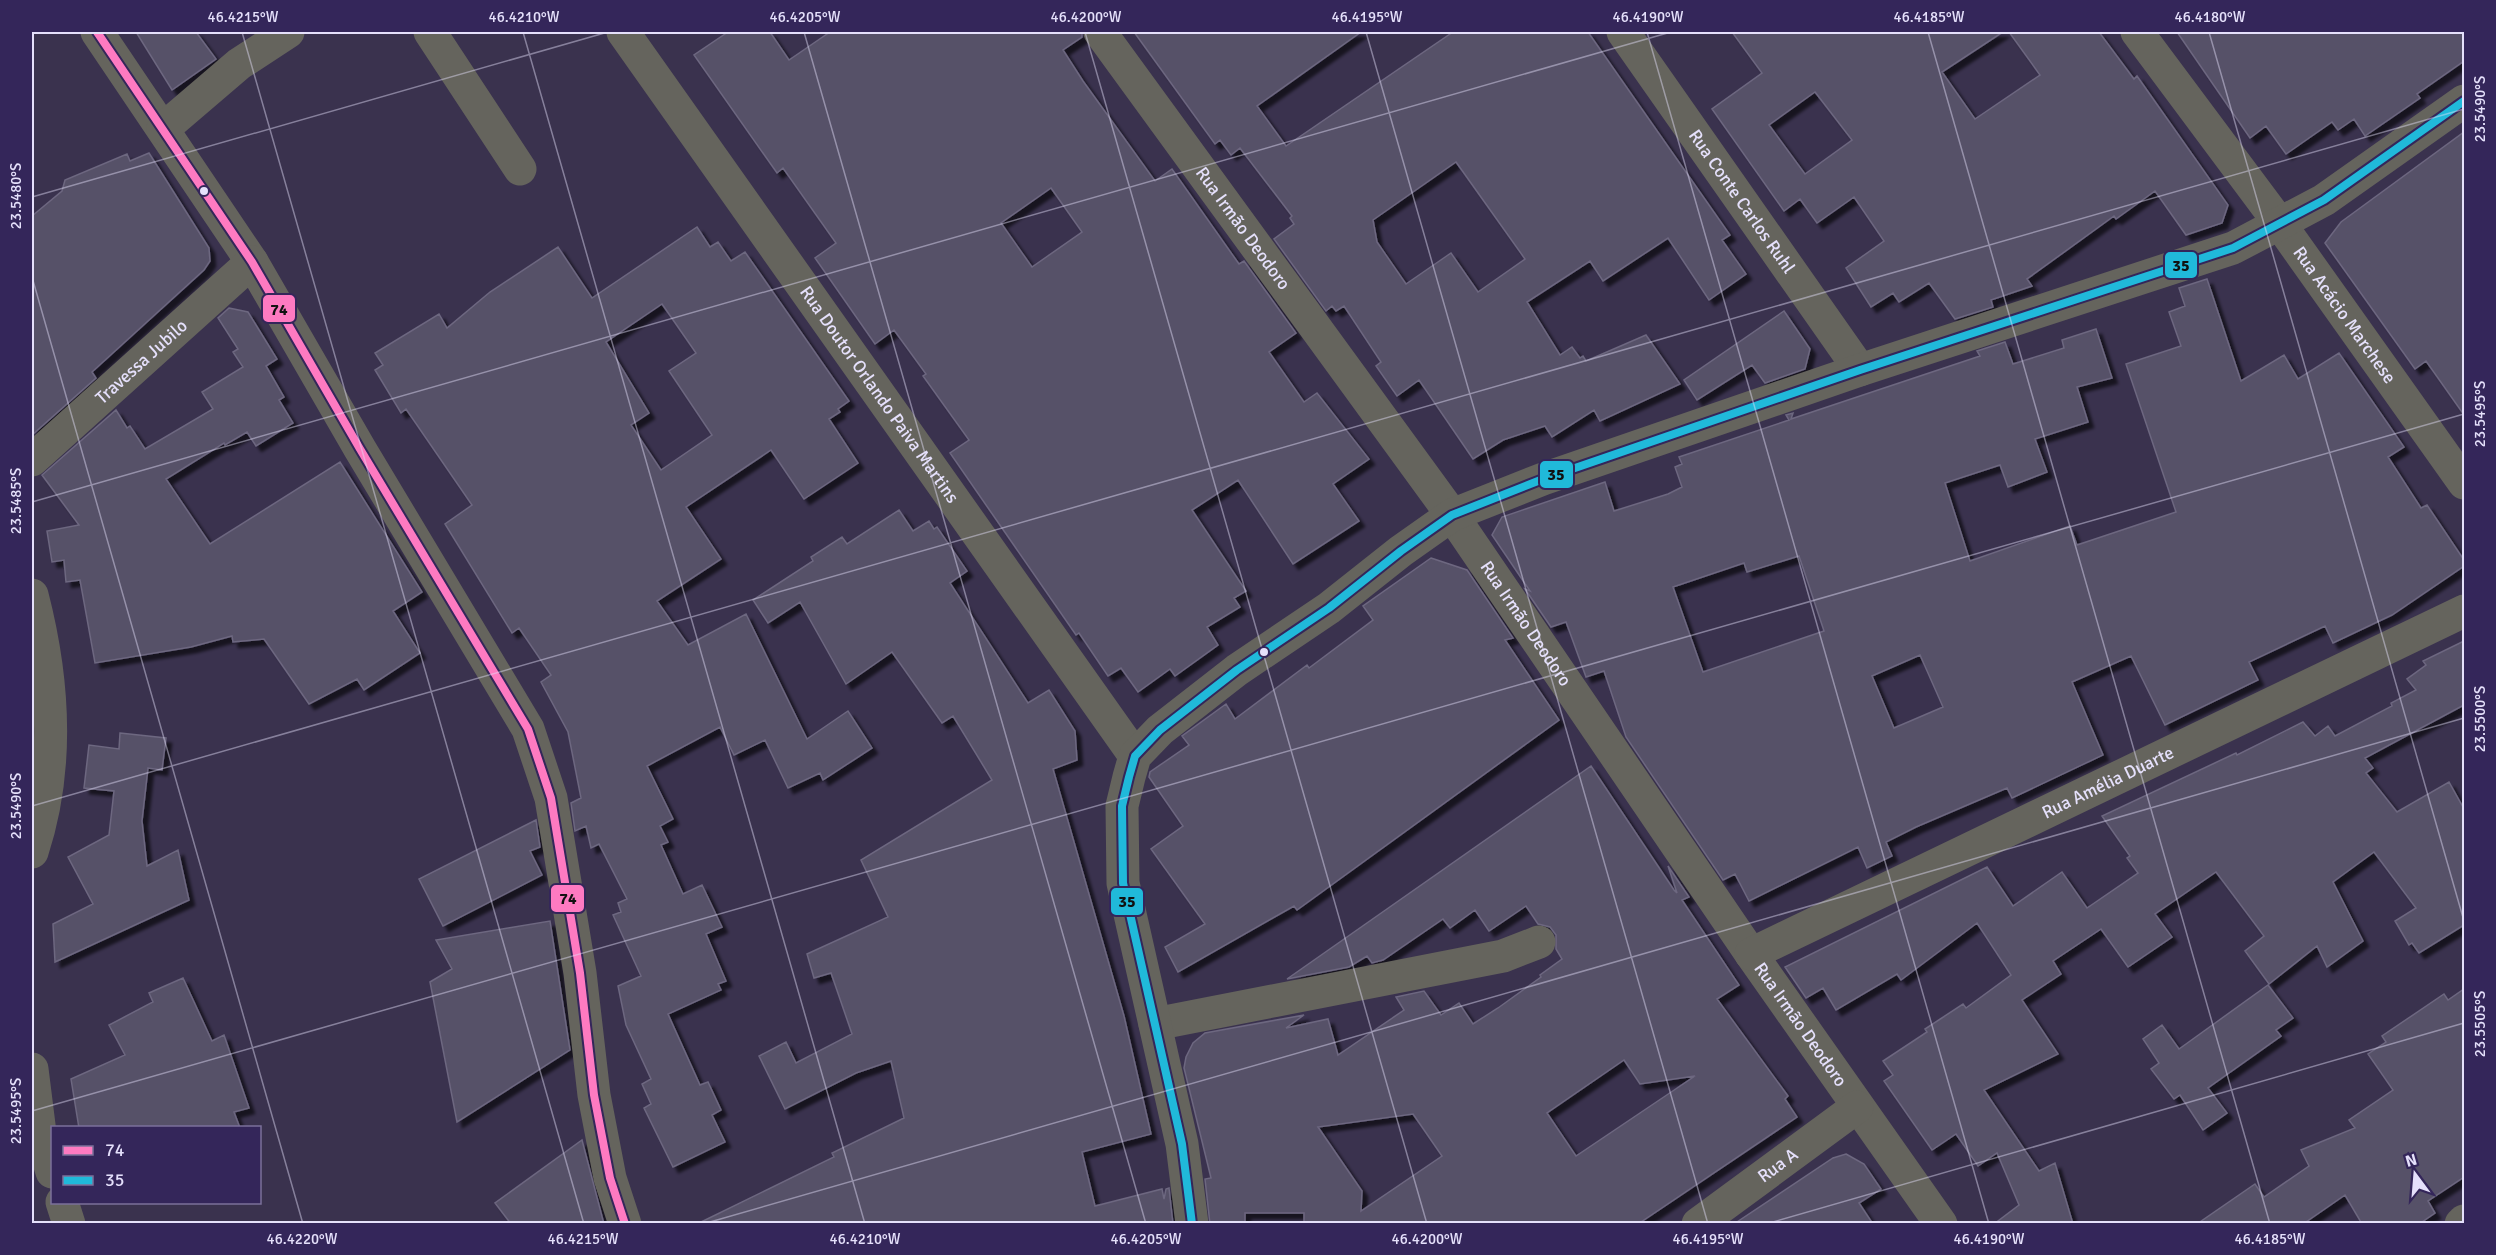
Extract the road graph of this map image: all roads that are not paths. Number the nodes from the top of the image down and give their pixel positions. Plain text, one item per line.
1 (98, 32) edge
2 (288, 32) edge
3 (430, 32) edge
4 (623, 32) edge
5 (1100, 32) edge
6 (1623, 32) edge
7 (2137, 32) edge
8 (2464, 101) edge
9 (163, 129) junction
10 (520, 170) dead end
11 (2280, 224) junction
12 (252, 262) junction
13 (1860, 370) junction
14 (32, 460) edge
15 (2464, 483) edge
16 (1452, 515) junction
17 (32, 595) edge
18 (2464, 611) edge
19 (1135, 756) junction
20 (32, 852) edge
21 (1539, 942) dead end
22 (1751, 954) junction
23 (1155, 1024) junction
24 (32, 1069) edge
25 (1857, 1107) junction
26 (51, 1169) edge
27 (62, 1204) edge
28 (69, 1224) edge
29 (625, 1224) edge
30 (1192, 1224) edge
31 (1698, 1224) edge
32 (1941, 1224) edge

1 - 9 street
2 - 9 street
3 - 10 street
4 - 19 street, Rua Doutor Orlando Paiva Martins
5 - 16 street, Rua Irmão Deodoro
6 - 13 street, Rua Conte Carlos Ruhl
7 - 11 street, Rua Acácio Marchese
8 - 11 street
9 - 12 street
11 - 13 street
11 - 15 street, Rua Acácio Marchese
12 - 14 street, Travessa Jubilo
12 - 29 street
13 - 16 street
16 - 19 street
16 - 22 street, Rua Irmão Deodoro
17 - 20 street
18 - 22 street, Rua Amélia Duarte
19 - 23 street
21 - 23 street
22 - 25 street, Rua Irmão Deodoro
23 - 30 street
24 - 26 street
25 - 31 street, Rua A
25 - 32 street, Rua Irmão Deodoro
27 - 28 street

